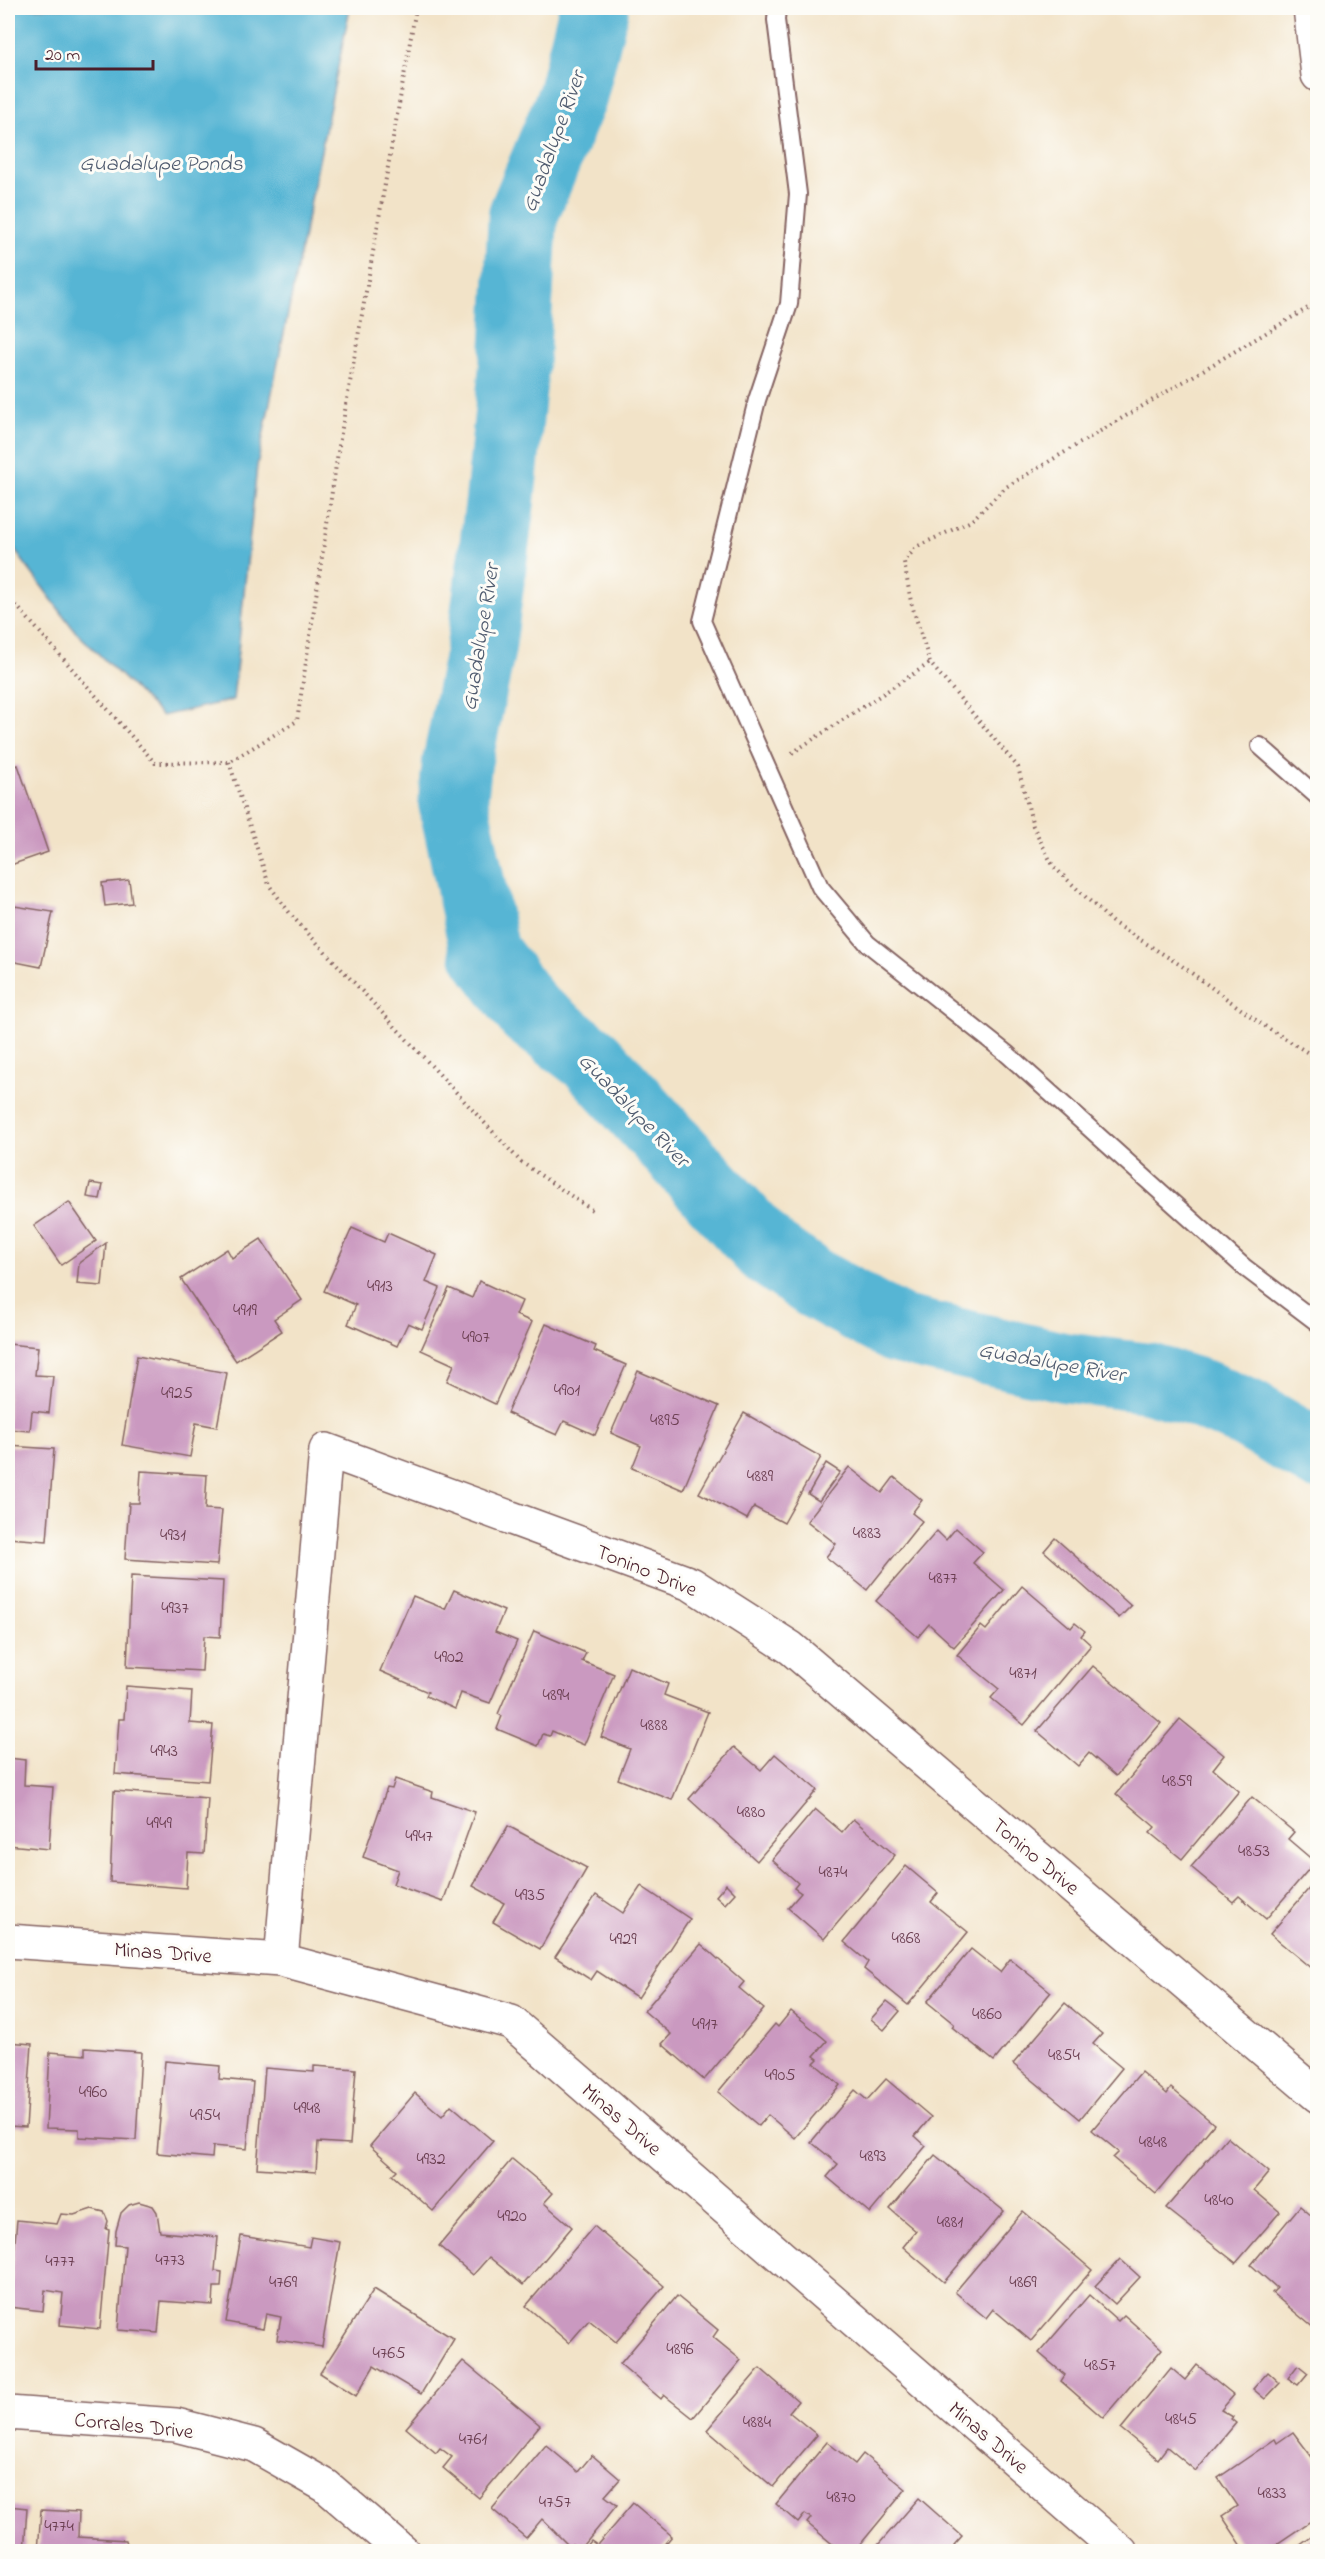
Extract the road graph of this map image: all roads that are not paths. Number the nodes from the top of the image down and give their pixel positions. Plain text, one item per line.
1 (777, 8) edge
2 (1310, 8) edge
3 (1317, 75) edge
4 (1260, 746) dead end
5 (1317, 796) edge
6 (1317, 1323) edge
7 (8, 1941) edge
8 (281, 1960) junction
9 (1317, 2096) edge
10 (8, 2413) edge
11 (403, 2552) edge
12 (1121, 2552) edge

1 - 6 lane
2 - 3 street
4 - 5 lane
7 - 8 street, Minas Drive
8 - 9 street, Tonino Drive
8 - 12 street, Minas Drive
10 - 11 street, Corrales Drive

